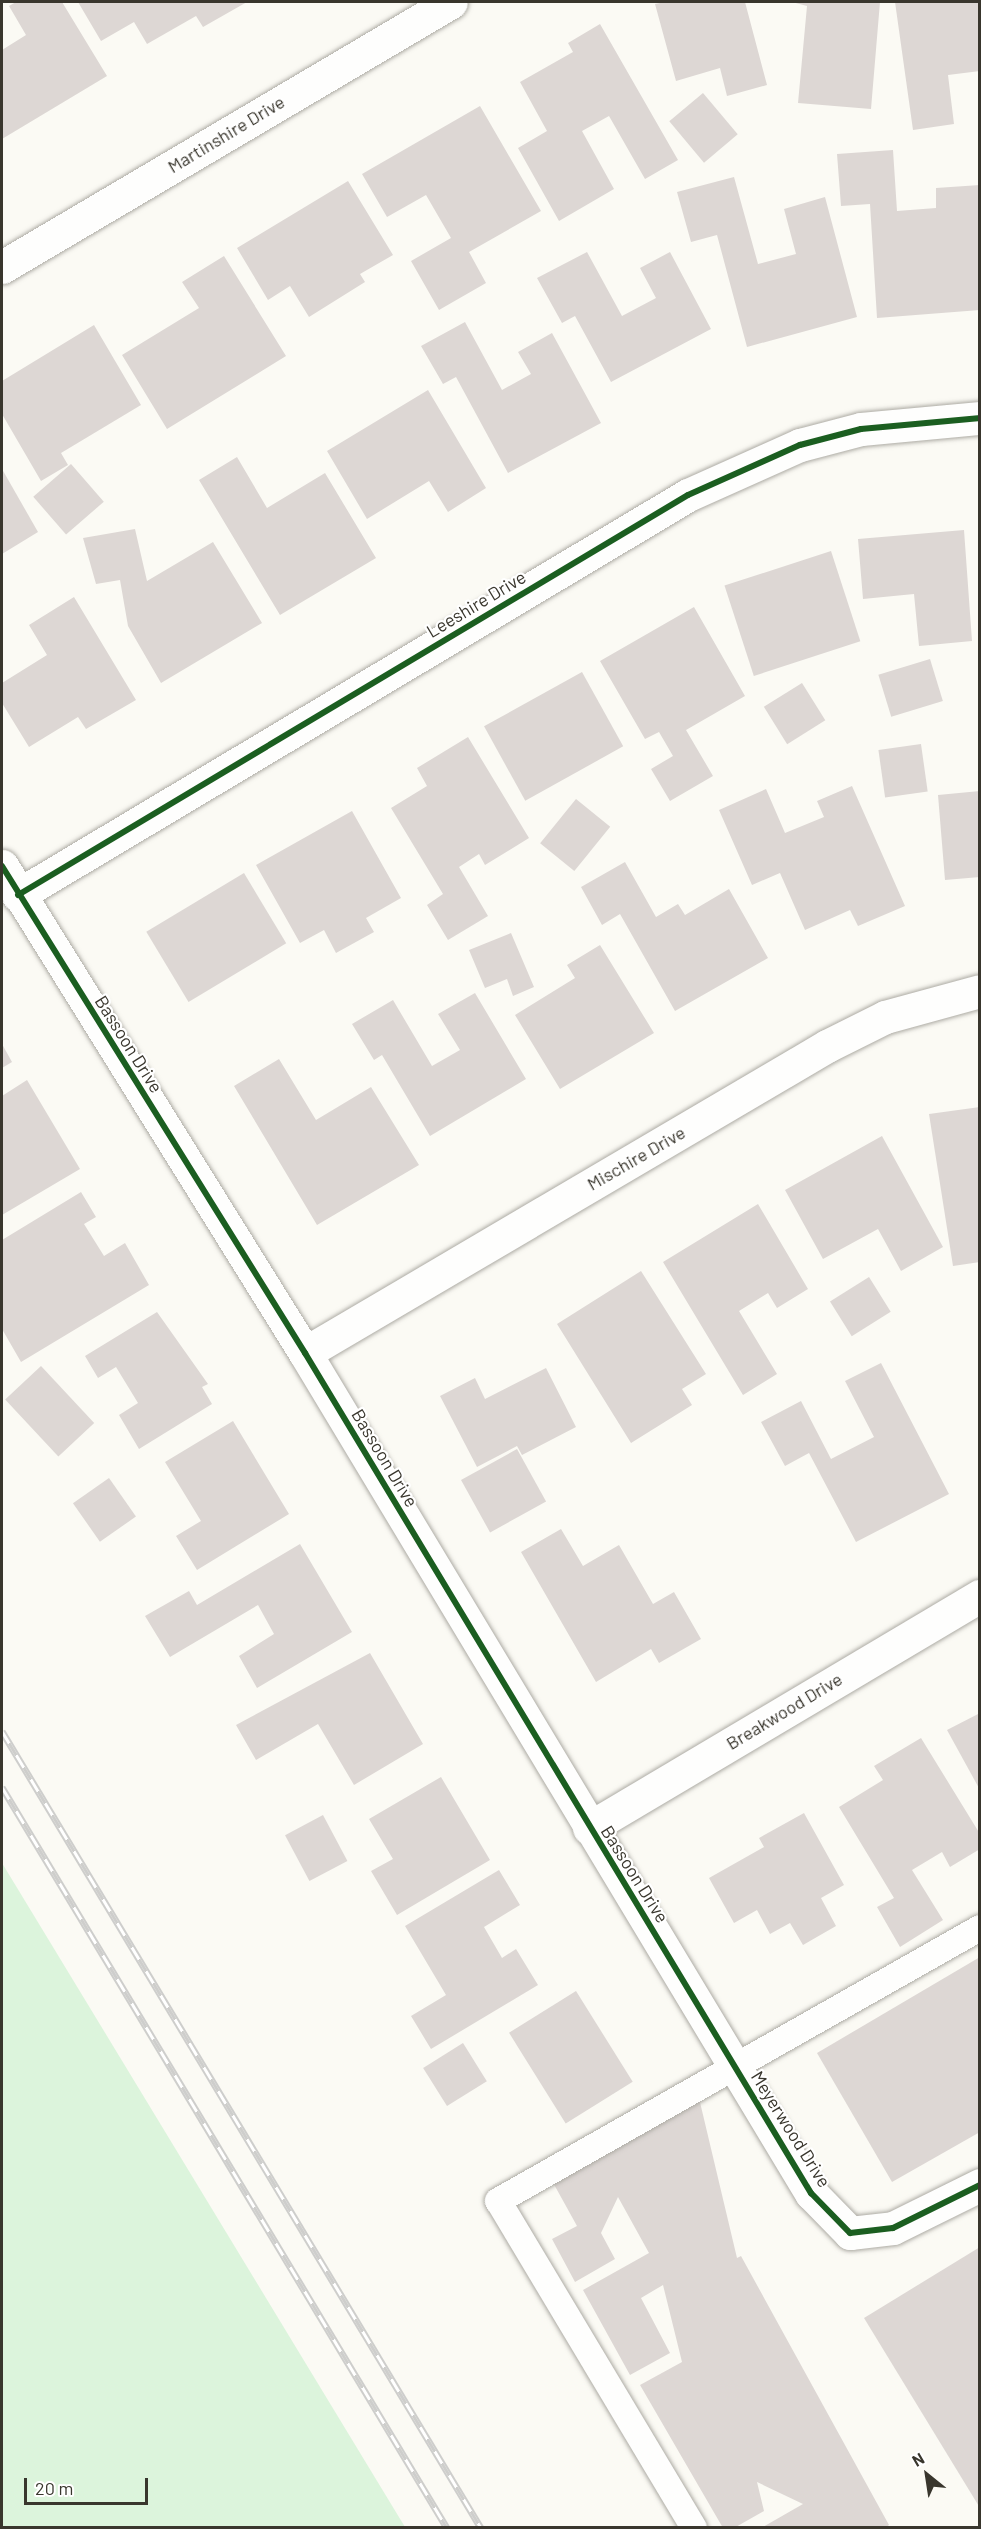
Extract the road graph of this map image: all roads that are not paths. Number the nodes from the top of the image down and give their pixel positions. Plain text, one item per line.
1 (451, 2) edge
2 (2, 267) edge
3 (980, 418) edge
4 (2, 866) edge
5 (18, 895) junction
6 (980, 991) edge
7 (305, 1353) junction
8 (980, 1596) edge
9 (589, 1828) junction
10 (980, 1928) edge
11 (737, 2068) junction
12 (980, 2185) edge
13 (694, 2528) edge

1 - 2 street, Martinshire Drive
3 - 5 street, Leeshire Drive
4 - 5 street, Bassoon Drive
5 - 7 street, Bassoon Drive
6 - 7 street, Mischire Drive
7 - 9 street, Bassoon Drive
8 - 9 street, Breakwood Drive
9 - 11 street, Bassoon Drive
10 - 11 lane
11 - 12 street, Meyerwood Drive
11 - 13 lane

